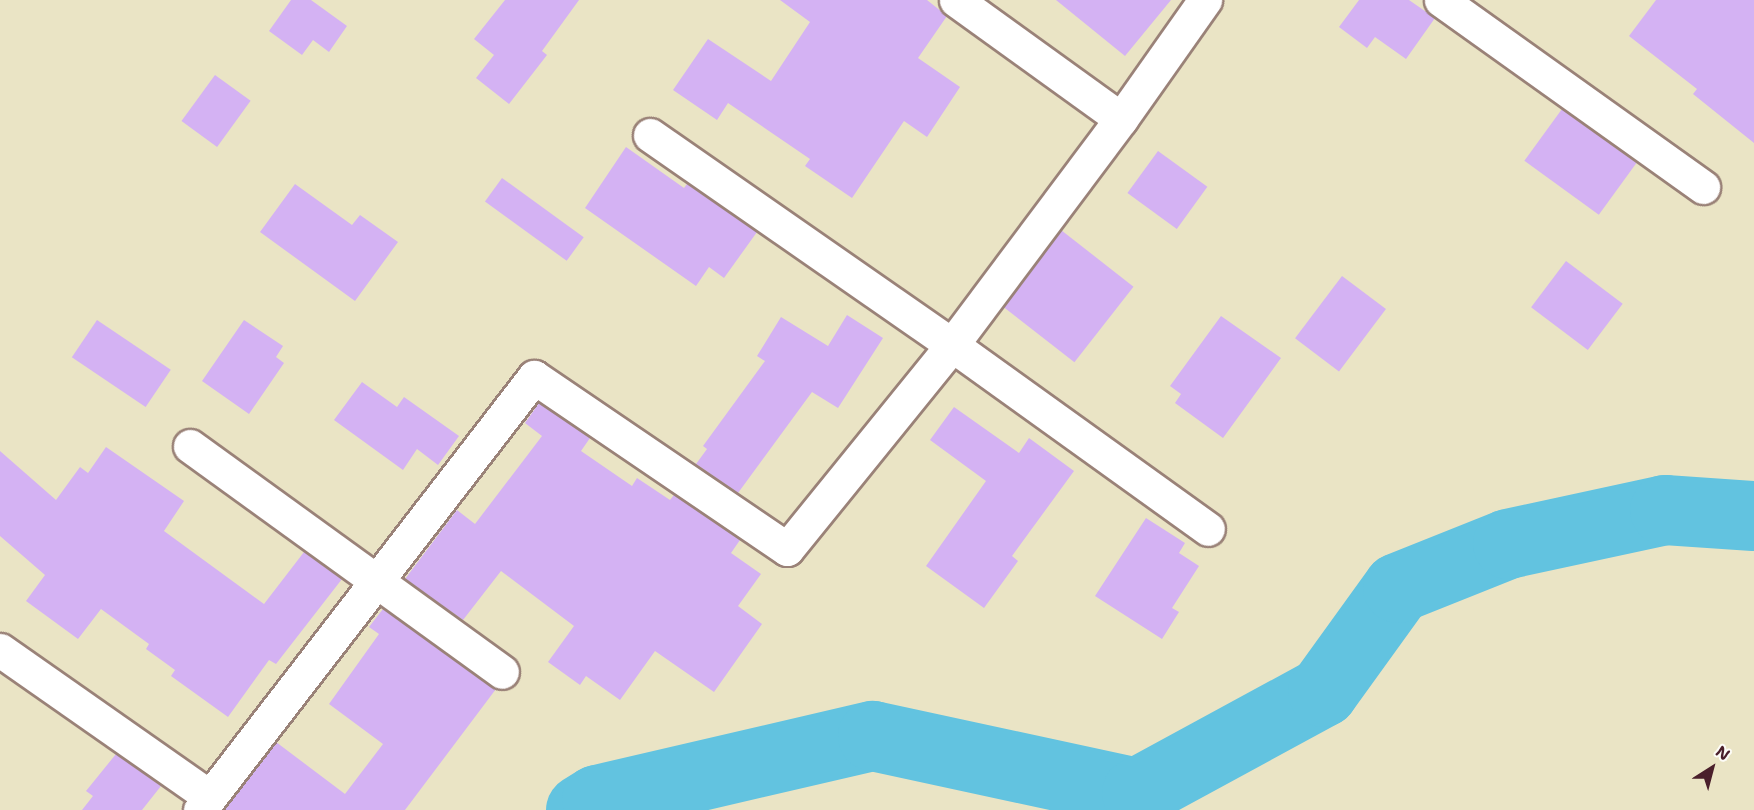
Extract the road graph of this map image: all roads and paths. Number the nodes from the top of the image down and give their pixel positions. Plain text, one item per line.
1 (956, 0) edge
2 (1206, 0) edge
3 (1441, 0) edge
4 (1121, 119) junction
5 (650, 135) dead end
6 (1703, 187) dead end
7 (952, 345) junction
8 (190, 446) dead end
9 (1208, 529) dead end
10 (375, 582) junction
11 (0, 650) edge
12 (502, 672) dead end
13 (205, 803) edge

1 - 4 street
2 - 4 street
3 - 6 street
4 - 7 street
5 - 7 street
7 - 9 street
7 - 10 street
8 - 10 street
10 - 12 street
10 - 13 street
11 - 13 street

